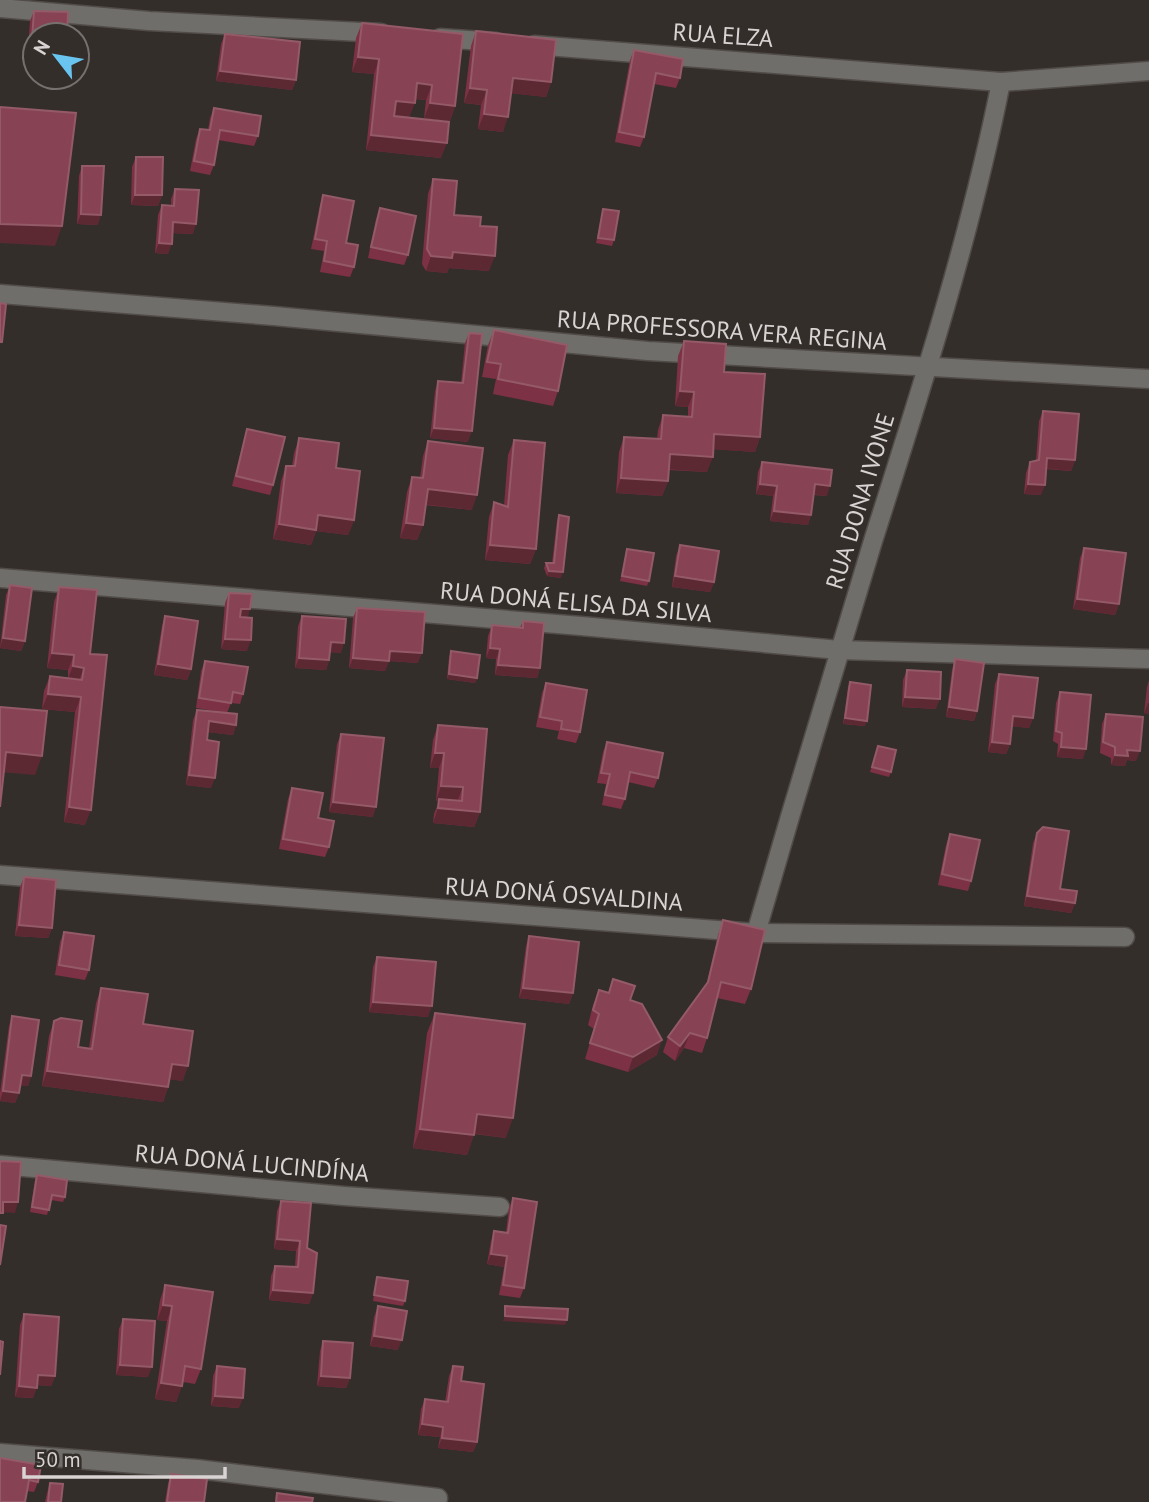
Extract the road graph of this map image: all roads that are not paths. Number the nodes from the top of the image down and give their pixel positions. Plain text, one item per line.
1 (0, 8) edge
2 (393, 34) edge
3 (420, 36) edge
4 (1149, 71) edge
5 (1001, 82) junction
6 (0, 294) edge
7 (927, 369) junction
8 (1149, 379) edge
9 (0, 578) edge
10 (839, 650) junction
11 (1149, 659) edge
12 (0, 875) edge
13 (756, 933) junction
14 (1125, 937) dead end
15 (0, 1165) edge
16 (500, 1207) dead end
17 (0, 1453) edge
18 (438, 1498) dead end

1 - 2 street
3 - 5 street, RUA ELZA
4 - 5 street, RUA ELZA
5 - 7 street, RUA DONA IVONE
6 - 7 street, RUA PROFESSORA VERA REGINA
7 - 8 street, RUA PROFESSORA VERA REGINA
7 - 10 street, RUA DONA IVONE
9 - 10 street, RUA DONÁ ELISA DA SILVA
10 - 11 street, RUA DONÁ ELISA DA SILVA
10 - 13 street, RUA DONA IVONE
12 - 13 street, RUA DONÁ OSVALDINA
13 - 14 street, RUA DONÁ OSVALDINA
15 - 16 street, RUA DONÁ LUCINDÍNA
17 - 18 street

